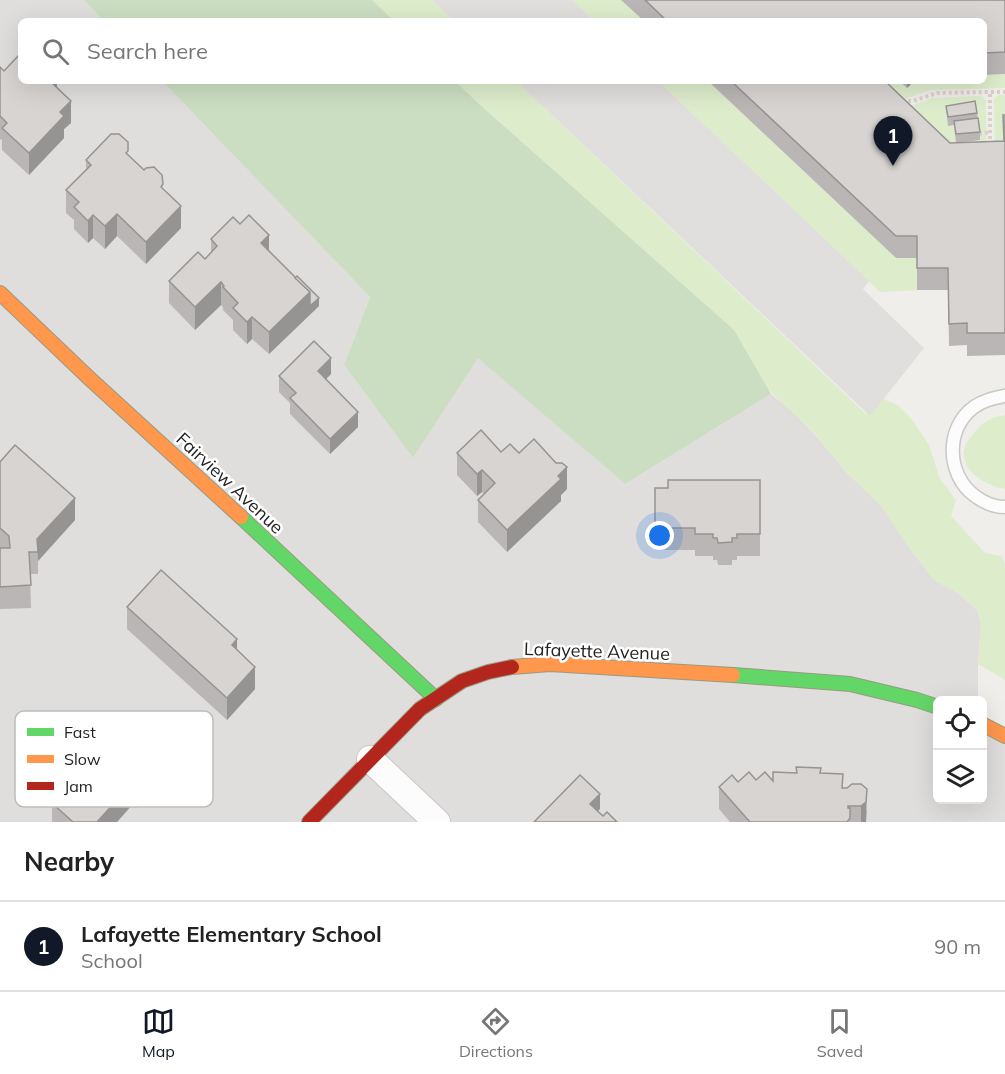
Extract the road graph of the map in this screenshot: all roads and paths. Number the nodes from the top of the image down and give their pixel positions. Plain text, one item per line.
1 (990, 92) junction
2 (1005, 92) edge
3 (900, 100) edge
4 (990, 132) junction
5 (979, 134) edge
6 (991, 156) edge
7 (0, 293) edge
8 (1005, 396) edge
9 (1005, 507) edge
10 (436, 699) junction
11 (933, 705) edge
12 (987, 727) edge
13 (1005, 736) edge
14 (370, 759) junction
15 (309, 822) edge
16 (437, 822) edge

1 - 2 path
1 - 3 path
1 - 4 path
4 - 5 path
4 - 6 path
7 - 10 street, Fairview Avenue
8 - 9 lane
10 - 11 street, Lafayette Avenue
10 - 14 street, Lafayette Avenue
12 - 13 street
14 - 15 street, Lafayette Avenue
14 - 16 street

